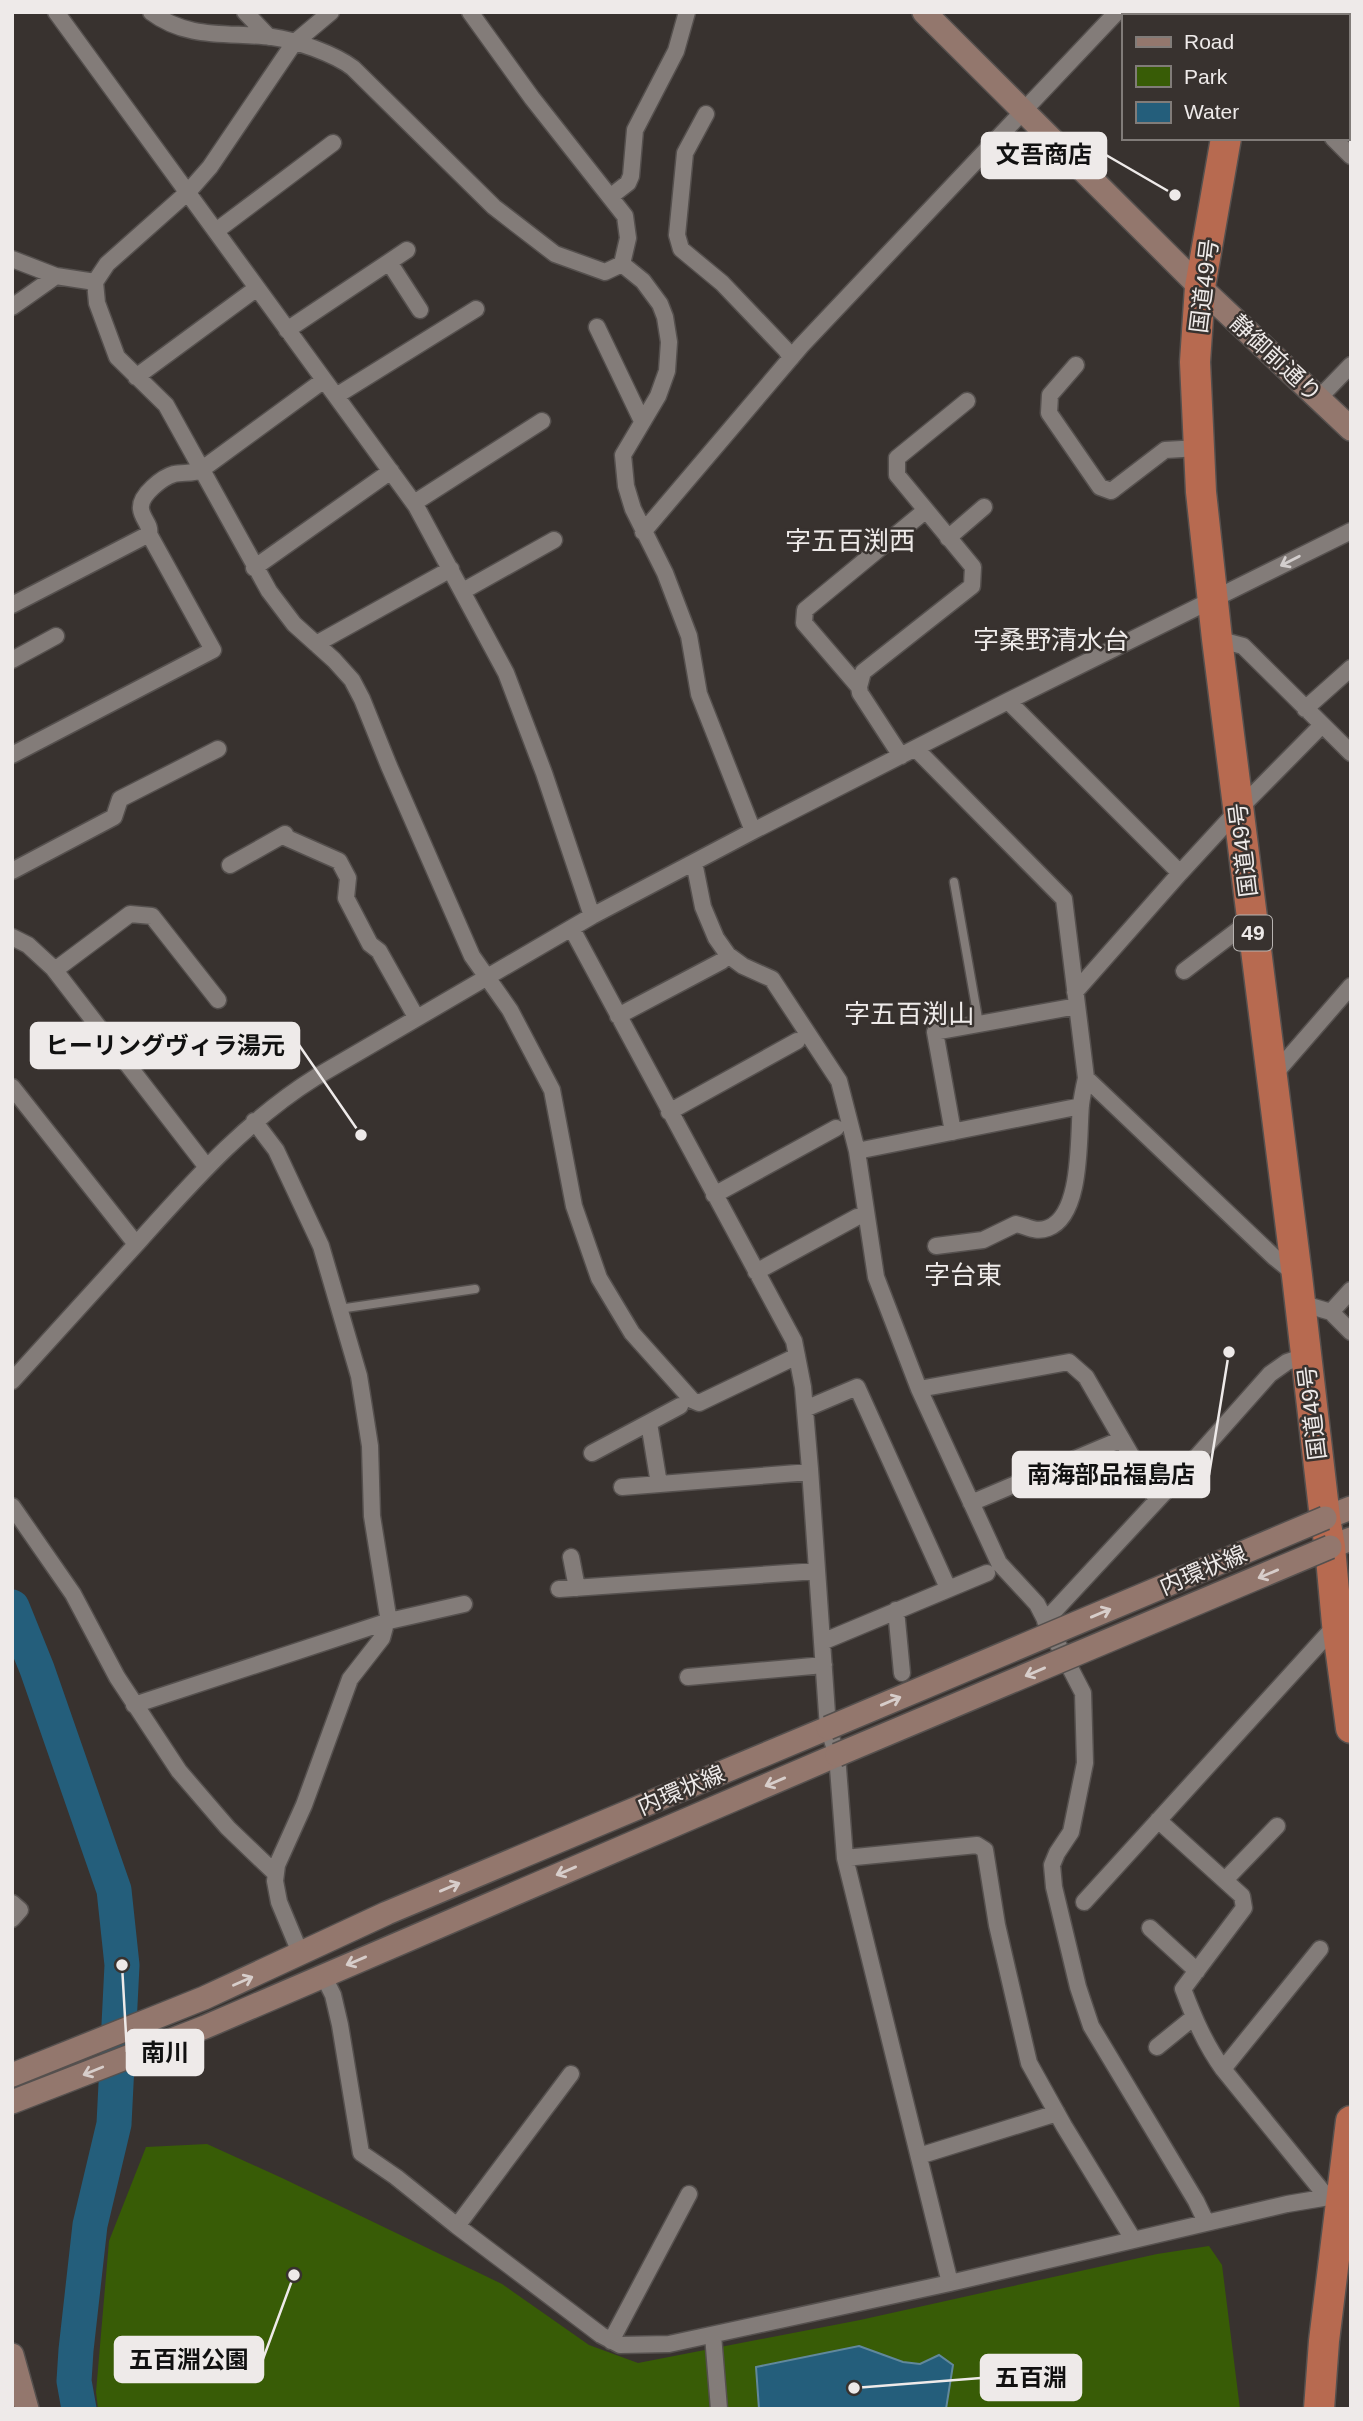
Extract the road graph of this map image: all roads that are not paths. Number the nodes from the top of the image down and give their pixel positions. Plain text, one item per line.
1 (56, 12) edge
2 (151, 12) edge
3 (245, 12) edge
4 (331, 12) edge
5 (687, 12) edge
6 (924, 12) edge
7 (1117, 12) edge
8 (479, 16) edge
9 (269, 37) junction
10 (294, 43) junction
11 (1021, 111) junction
12 (706, 114) dead end
13 (1226, 140) edge
14 (1335, 140) edge
15 (333, 143) dead end
16 (1351, 156) edge
17 (188, 192) junction
18 (610, 197) junction
19 (216, 230) junction
20 (407, 250) dead end
21 (12, 259) edge
22 (388, 262) junction
23 (622, 264) junction
24 (56, 276) junction
25 (95, 282) junction
26 (1200, 287) junction
27 (257, 288) junction
28 (12, 307) edge
29 (476, 309) dead end
30 (420, 310) dead end
31 (597, 327) dead end
32 (287, 330) junction
33 (791, 358) junction
34 (1076, 365) dead end
35 (1351, 365) edge
36 (136, 377) junction
37 (324, 380) junction
38 (336, 396) junction
39 (1319, 398) junction
40 (967, 401) dead end
41 (542, 421) dead end
42 (642, 421) junction
43 (1351, 429) edge
44 (1199, 448) junction
45 (201, 470) junction
46 (391, 471) junction
47 (414, 503) junction
48 (984, 507) dead end
49 (926, 510) junction
50 (1351, 531) edge
51 (643, 532) junction
52 (149, 534) junction
53 (948, 538) junction
54 (554, 540) dead end
55 (254, 568) junction
56 (451, 569) junction
57 (463, 591) junction
58 (1214, 599) junction
59 (12, 605) edge
60 (56, 636) dead end
61 (1217, 639) junction
62 (316, 645) junction
63 (12, 660) edge
64 (1351, 668) edge
65 (859, 687) junction
66 (1008, 701) junction
67 (1306, 709) junction
68 (1322, 725) junction
69 (218, 749) dead end
70 (909, 752) junction
71 (1351, 753) edge
72 (12, 755) edge
73 (1238, 810) junction
74 (753, 831) junction
75 (694, 862) junction
76 (230, 865) dead end
77 (12, 871) edge
78 (1180, 873) junction
79 (954, 882) dead end
80 (592, 916) junction
81 (1251, 920) junction
82 (572, 929) junction
83 (12, 937) edge
84 (722, 961) dead end
85 (55, 970) junction
86 (1184, 971) dead end
87 (486, 978) junction
88 (1351, 986) edge
89 (1076, 999) junction
90 (218, 1000) dead end
91 (618, 1016) junction
92 (416, 1017) junction
93 (979, 1024) junction
94 (797, 1041) dead end
95 (1086, 1078) junction
96 (1271, 1078) junction
97 (12, 1087) edge
98 (1081, 1106) junction
99 (668, 1112) junction
100 (254, 1121) junction
101 (836, 1128) dead end
102 (953, 1132) junction
103 (857, 1151) junction
104 (206, 1166) junction
105 (714, 1195) junction
106 (857, 1217) dead end
107 (136, 1244) junction
108 (936, 1246) dead end
109 (756, 1272) junction
110 (475, 1289) dead end
111 (1298, 1289) junction
112 (1351, 1290) edge
113 (339, 1309) junction
114 (1331, 1312) junction
115 (1351, 1332) edge
116 (797, 1356) junction
117 (1305, 1356) junction
118 (12, 1381) edge
119 (919, 1390) junction
120 (680, 1406) dead end
121 (805, 1409) junction
122 (649, 1423) junction
123 (1122, 1439) junction
124 (592, 1453) dead end
125 (810, 1472) junction
126 (659, 1484) junction
127 (622, 1487) dead end
128 (1157, 1500) junction
129 (971, 1503) junction
130 (12, 1506) edge
131 (1338, 1513) edge
132 (1341, 1543) edge
133 (571, 1557) dead end
134 (817, 1571) junction
135 (987, 1573) dead end
136 (577, 1588) junction
137 (948, 1588) junction
138 (559, 1589) dead end
139 (464, 1604) dead end
140 (896, 1611) junction
141 (1045, 1620) junction
142 (389, 1621) junction
143 (1336, 1624) junction
144 (822, 1642) junction
145 (824, 1665) junction
146 (902, 1672) dead end
147 (688, 1677) dead end
148 (134, 1706) junction
149 (828, 1728) junction
150 (1351, 1728) edge
151 (837, 1755) junction
152 (1158, 1820) junction
153 (1277, 1826) dead end
154 (845, 1858) junction
155 (275, 1873) junction
156 (1225, 1880) junction
157 (1084, 1902) dead end
158 (12, 1903) edge
159 (12, 1919) edge
160 (1150, 1927) dead end
161 (1320, 1949) dead end
162 (301, 1955) junction
163 (1197, 1971) junction
164 (323, 1975) junction
165 (1194, 2017) junction
166 (1157, 2047) dead end
167 (1223, 2069) junction
168 (571, 2074) dead end
169 (12, 2076) edge
170 (12, 2102) edge
171 (1057, 2113) junction
172 (1351, 2121) edge
173 (919, 2157) junction
174 (690, 2194) dead end
175 (1339, 2208) edge
176 (1206, 2222) junction
177 (457, 2226) junction
178 (1133, 2239) junction
179 (950, 2283) junction
180 (713, 2335) junction
181 (611, 2341) junction
182 (12, 2355) edge
183 (27, 2409) edge
184 (719, 2409) edge
185 (1319, 2409) edge

1 - 17 street
2 - 9 street
3 - 9 street
4 - 10 street
5 - 18 street
6 - 11 street, 静御前通り
7 - 11 street
8 - 18 street
9 - 10 street
10 - 17 street
10 - 23 street
11 - 26 street, 静御前通り
11 - 33 street
12 - 33 street
13 - 26 highway, 国道49号 / 49
14 - 16 street
15 - 19 street
17 - 19 street
17 - 25 street
18 - 23 street
19 - 27 street
20 - 22 street
21 - 24 street
22 - 30 street
22 - 32 street
23 - 42 street
24 - 25 street
24 - 28 street
25 - 36 street
26 - 39 street, 静御前通り
26 - 44 highway, 国道49号 / 49
27 - 32 street
27 - 36 street
29 - 38 street
31 - 42 street
32 - 37 street
33 - 51 street
34 - 44 street
35 - 39 street
36 - 45 street
37 - 38 street
37 - 45 street
38 - 46 street
39 - 43 street, 静御前通り
40 - 49 street
41 - 47 street
42 - 51 street
44 - 58 highway, 国道49号 / 49
45 - 52 street
45 - 55 street
46 - 47 street
46 - 55 street
47 - 56 street
48 - 53 street
49 - 53 street
49 - 65 street
50 -> 58 street
51 - 74 street
52 - 59 street
52 - 72 street
53 - 65 street
54 - 57 street
55 - 62 street
56 - 57 street
56 - 62 street
57 - 80 street
58 - 61 highway, 国道49号 / 49
58 - 66 street
60 - 63 street
61 - 67 street
61 - 73 highway, 国道49号 / 49
62 - 87 street
64 - 67 street
65 - 70 street
66 - 70 street
66 - 78 street
67 - 68 street
68 - 71 street
68 - 73 street
69 - 77 street
70 - 74 street
70 - 89 street
73 - 78 street
73 - 81 highway, 国道49号 / 49
74 - 75 street
75 - 80 street
75 - 103 street
76 - 92 street
78 - 89 street
79 - 93 lane
80 - 82 street
81 - 86 street
81 - 96 highway, 国道49号 / 49
82 - 87 street
82 - 91 street
83 - 85 street
84 - 91 street
85 - 90 street
85 - 104 street
87 - 92 street
87 - 116 street
88 - 96 street
89 - 93 street
89 - 95 street
91 - 99 street
92 - 100 street
93 - 102 street
94 - 99 street
95 - 98 street
95 - 111 street
96 - 111 highway, 国道49号 / 49
97 - 107 street
98 - 102 street
98 - 108 street
99 - 105 street
100 - 104 street
100 - 113 street
101 - 105 street
102 - 103 street
103 - 119 street
104 - 107 street
105 - 109 street
106 - 109 street
107 - 118 street
109 - 116 street
110 - 113 lane
111 - 114 street
111 - 117 highway, 国道49号 / 49
112 - 114 street
113 - 142 street
114 - 115 street
116 - 121 street
117 - 128 street
117 - 131 highway, 国道49号 / 49
119 - 123 street
119 - 129 street
120 - 122 street
121 - 125 street
121 - 137 street
122 - 124 street
122 - 126 street
123 - 128 street
123 - 129 street
125 - 126 street
125 - 134 street
126 - 127 street
128 - 141 street
129 - 141 street
130 - 148 street
131 - 132 highway, 国道49号 / 49
149 -> 131 street, 内環状線, bridge
132 - 143 highway, 国道49号 / 49
132 -> 151 street, 内環状線, bridge
133 - 136 street
134 - 136 street
134 - 144 street
135 - 137 street
136 - 138 street
137 - 140 street
139 - 142 street
140 - 144 street
140 - 146 street
141 - 176 street
142 - 148 street
142 - 155 street
143 - 150 highway, 国道49号 / 49
143 - 152 street
144 - 145 street
145 - 147 street
145 - 149 street
148 - 155 street
149 - 151 street
162 -> 149 street, 内環状線
151 - 154 street
151 -> 164 street, 内環状線
152 - 156 street
152 - 157 street
153 - 156 street
154 - 171 street
154 - 173 street
155 - 162 street
156 - 163 street
158 - 159 street
160 - 163 street
161 - 167 street
169 -> 162 street, 内環状線
163 - 165 street
164 -> 170 street, 内環状線
164 - 177 street
165 - 166 street
165 - 167 street
167 - 175 street
168 - 177 street
171 - 173 street
171 - 178 street
172 - 175 highway
173 - 179 street
174 - 181 street
175 - 176 street
175 - 185 highway
176 - 178 street
177 - 181 street
178 - 179 street
179 - 180 street
180 - 181 street
180 - 184 street
182 - 183 street

